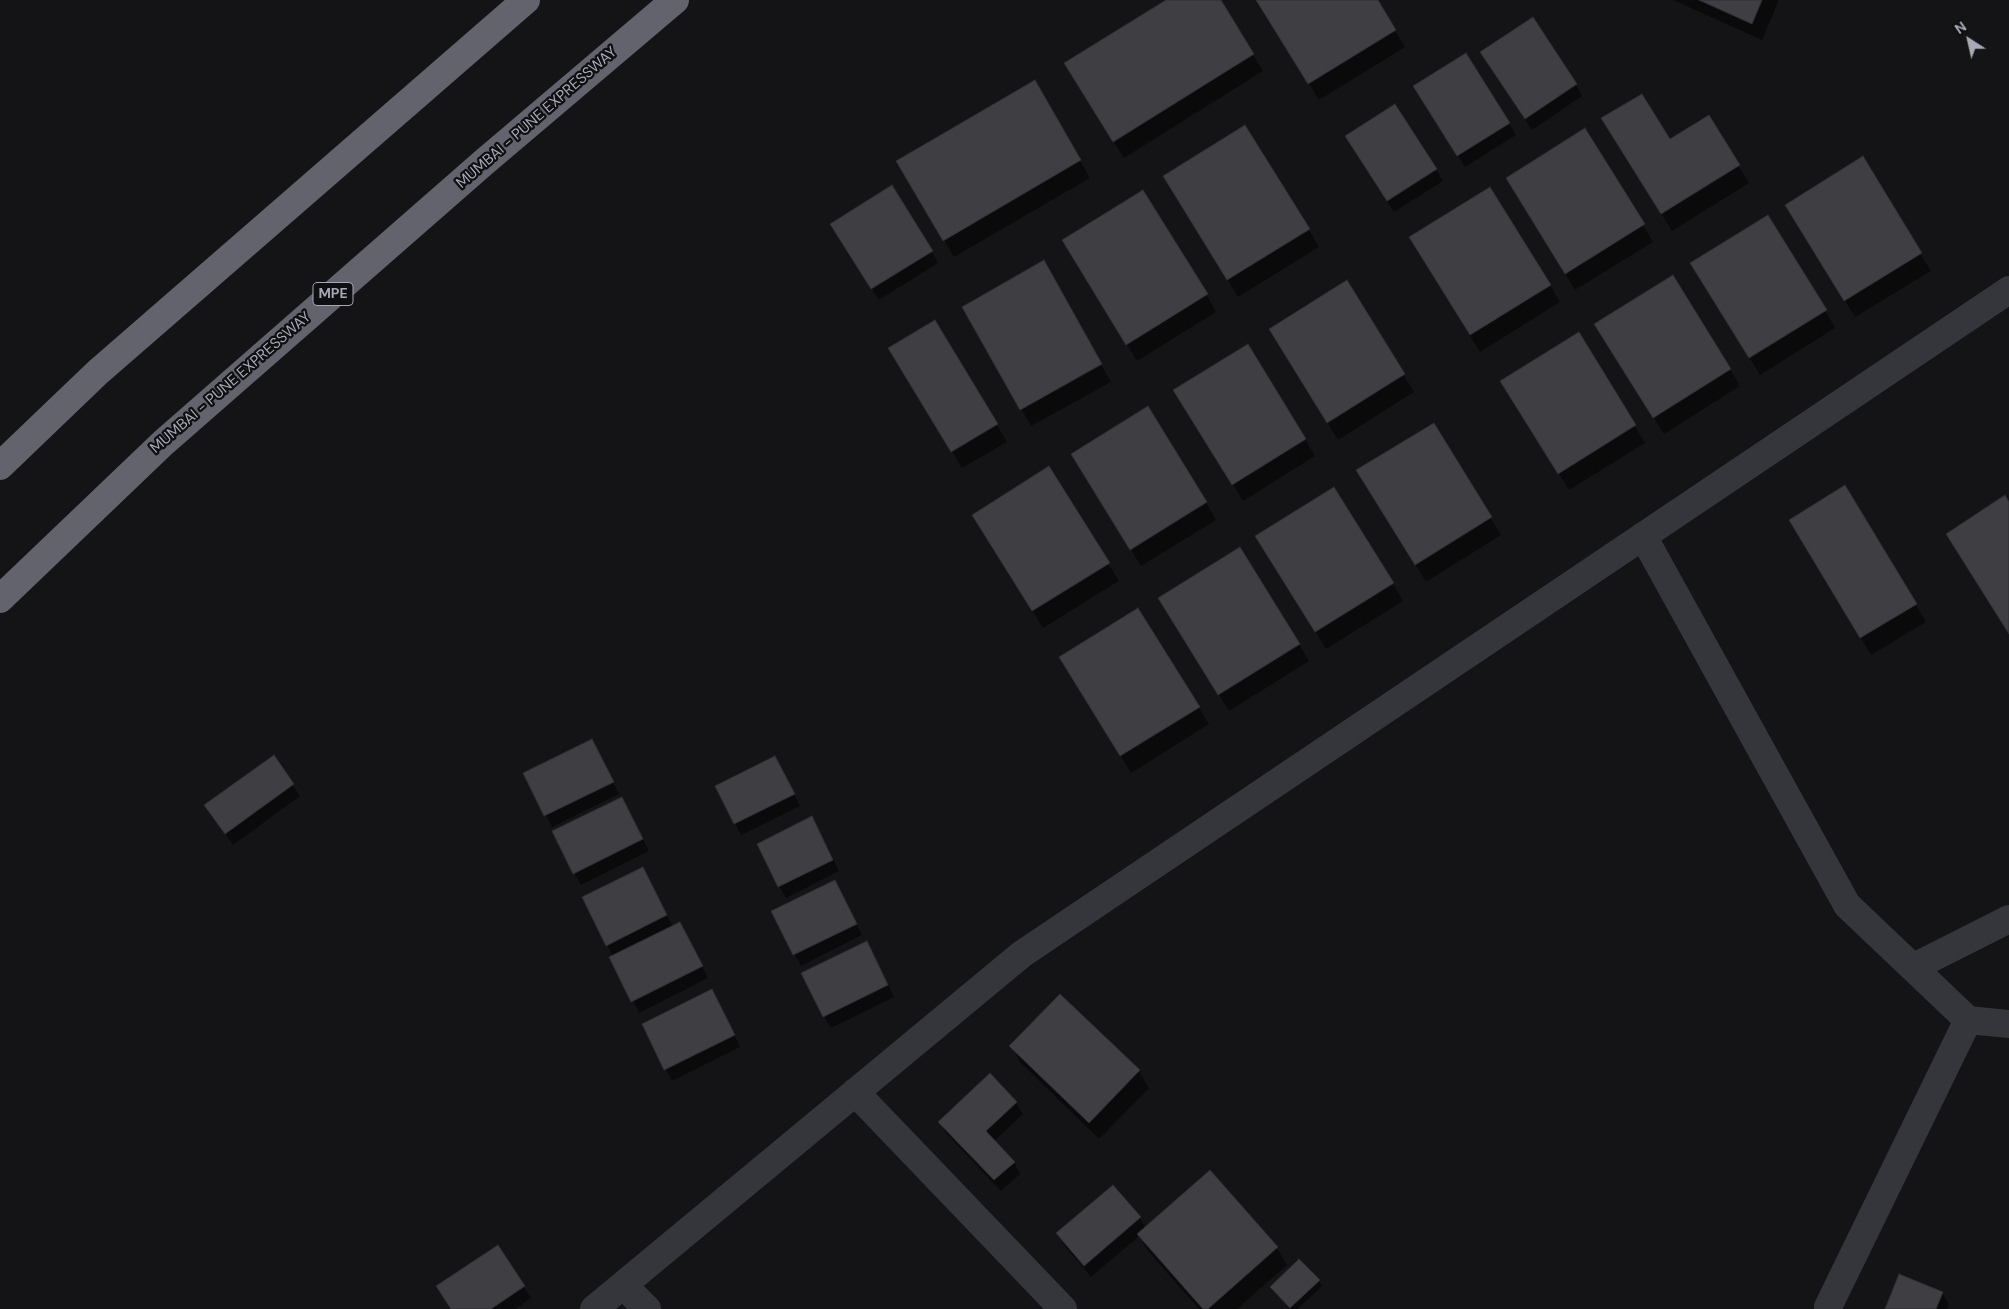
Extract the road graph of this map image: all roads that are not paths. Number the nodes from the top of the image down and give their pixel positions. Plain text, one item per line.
1 (526, 0) edge
2 (675, 0) edge
3 (2009, 290) edge
4 (0, 466) edge
5 (1643, 536) junction
6 (0, 599) edge
7 (2009, 919) edge
8 (1914, 967) junction
9 (1968, 1020) junction
10 (2009, 1024) edge
11 (856, 1092) junction
12 (623, 1285) junction
13 (1828, 1307) dead end
14 (594, 1309) edge
15 (647, 1309) edge
16 (1063, 1309) edge

1 - 4 highway
2 - 6 highway, MUMBAI - PUNE EXPRESSWAY / MPE
3 - 5 street
5 - 8 street
5 - 11 street
7 - 8 street
8 - 9 street
9 - 10 street
9 - 13 street
11 - 12 street
11 - 16 street
12 - 14 street
12 - 15 street

